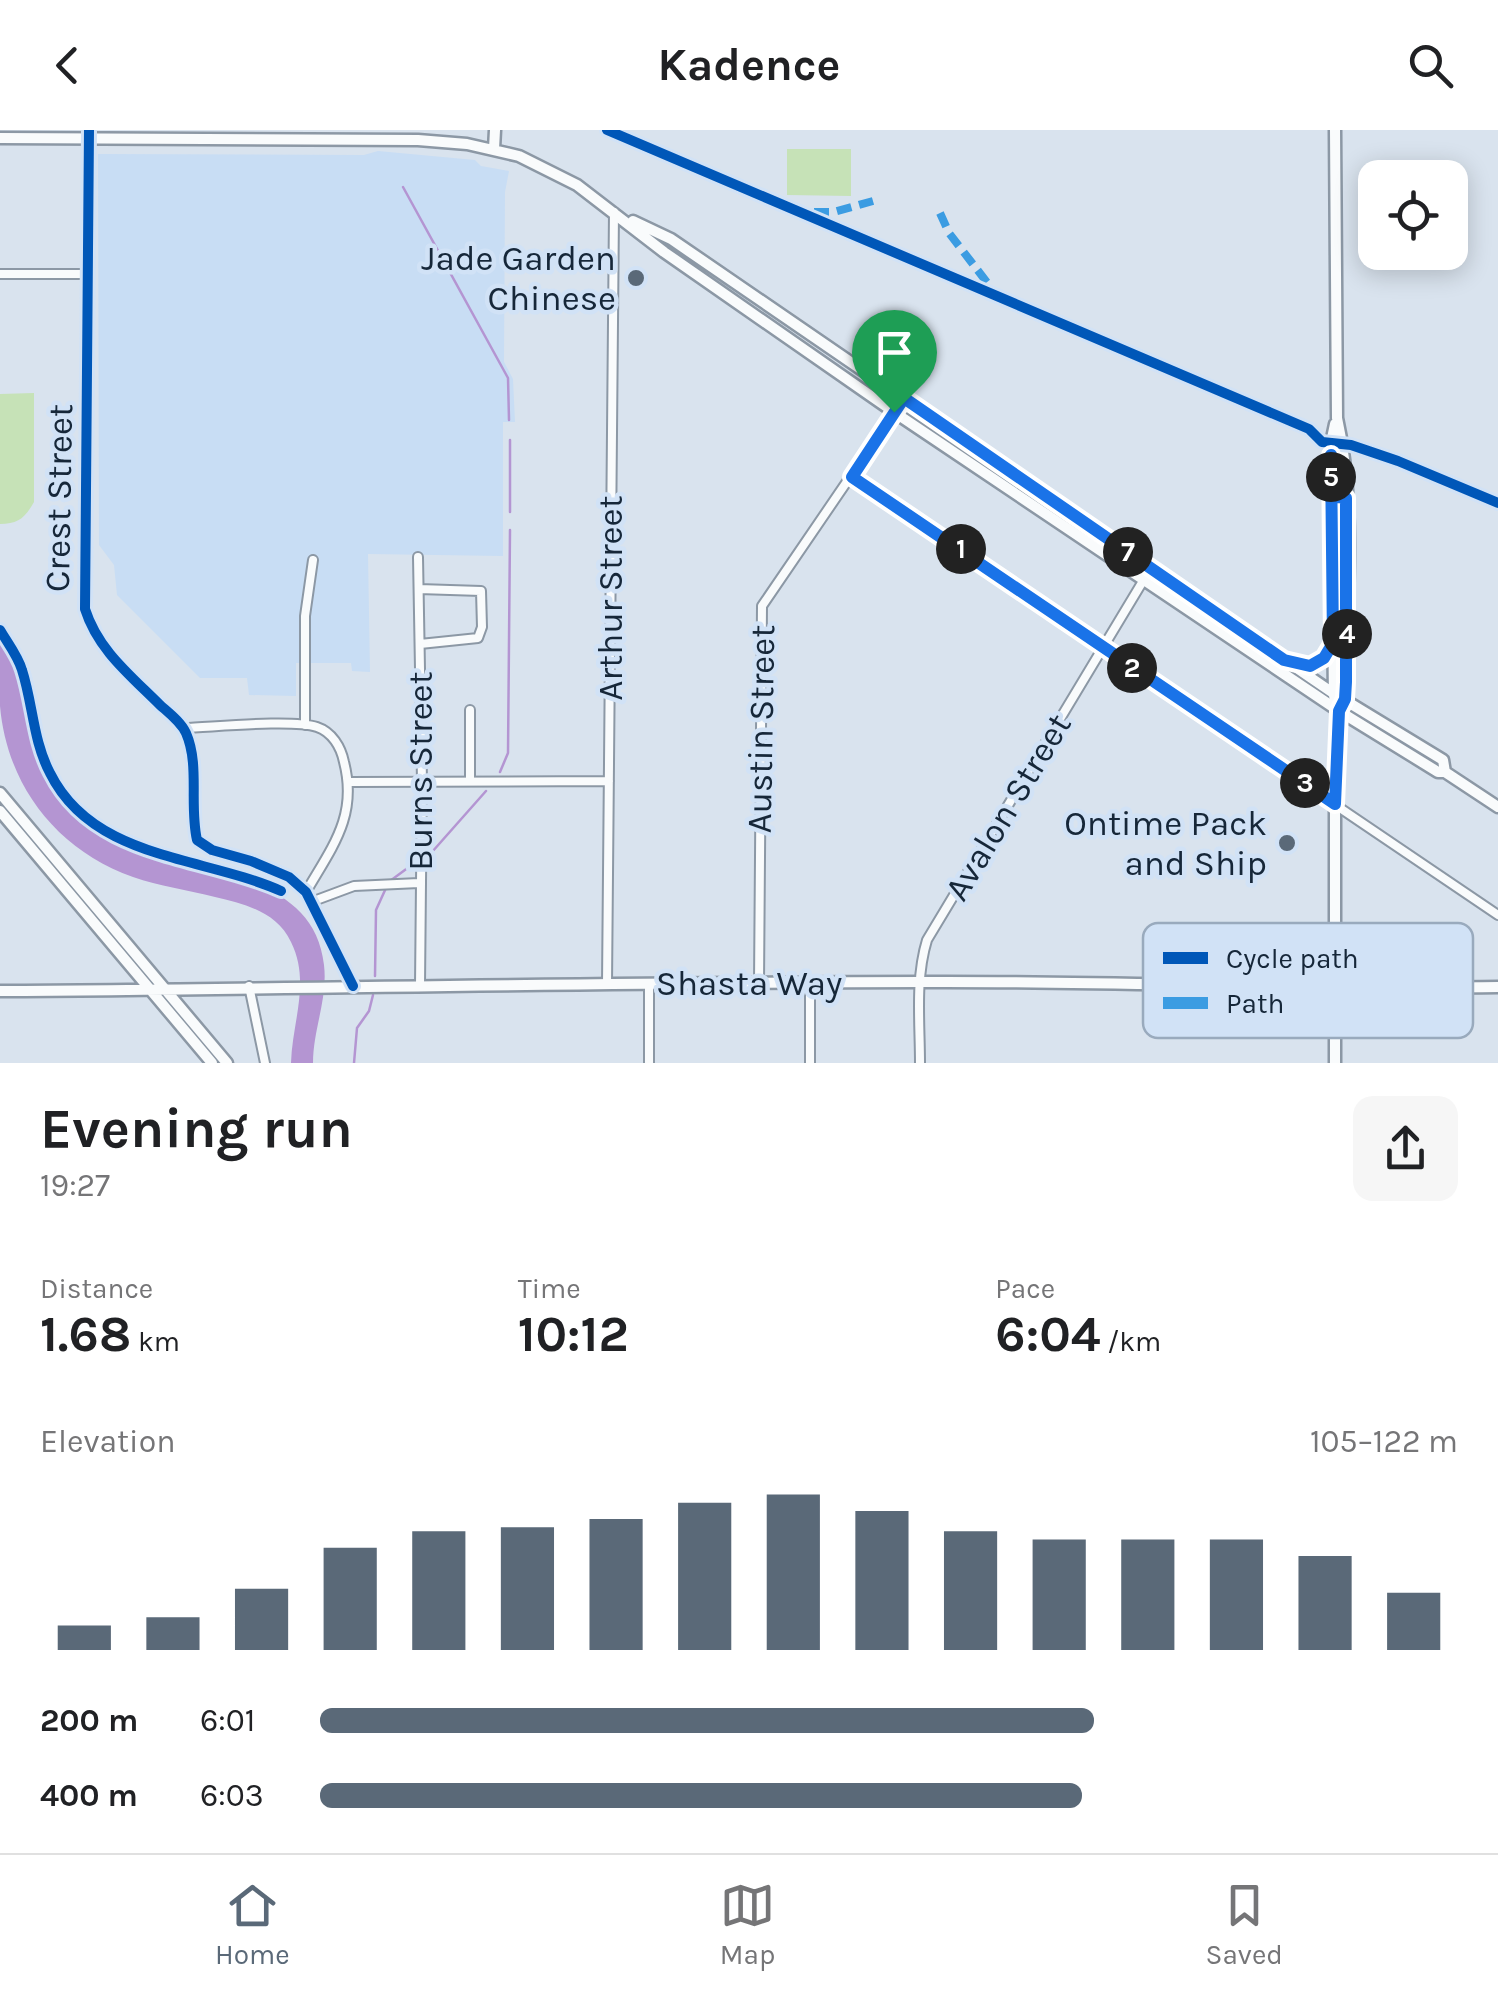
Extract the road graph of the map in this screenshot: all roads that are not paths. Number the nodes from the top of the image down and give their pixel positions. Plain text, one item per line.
1 (495, 130) edge
2 (1336, 130) edge
3 (89, 134) edge
4 (0, 138) edge
5 (494, 149) junction
6 (614, 212) junction
7 (0, 274) edge
8 (88, 274) junction
9 (904, 398) junction
10 (894, 412) junction
11 (1336, 418) junction
12 (1331, 455) junction
13 (852, 477) junction
14 (1346, 498) junction
15 (1331, 504) junction
16 (1331, 539) junction
17 (418, 558) dead end
18 (313, 560) dead end
19 (1151, 568) junction
20 (1348, 575) junction
21 (1144, 580) junction
22 (419, 588) junction
23 (1347, 610) junction
24 (1333, 643) junction
25 (420, 644) junction
26 (1104, 649) junction
27 (1284, 660) junction
28 (1333, 693) junction
29 (1345, 699) junction
30 (470, 710) dead end
31 (1339, 711) junction
32 (306, 725) junction
33 (184, 728) junction
34 (1445, 772) junction
35 (470, 780) junction
36 (422, 781) junction
37 (609, 781) junction
38 (349, 782) junction
39 (0, 793) edge
40 (1335, 804) junction
41 (1498, 806) edge
42 (0, 811) edge
43 (420, 884) junction
44 (306, 892) junction
45 (312, 902) junction
46 (1498, 914) edge
47 (1335, 923) edge
48 (920, 982) junction
49 (759, 983) junction
50 (810, 983) junction
51 (607, 984) junction
52 (650, 984) junction
53 (420, 985) junction
54 (1143, 985) edge
55 (249, 986) junction
56 (353, 986) junction
57 (1473, 987) edge
58 (1498, 987) edge
59 (164, 988) junction
60 (150, 989) junction
61 (0, 991) edge
62 (212, 1063) edge
63 (226, 1063) edge
64 (265, 1063) edge
65 (649, 1063) edge
66 (810, 1063) edge
67 (920, 1063) edge

1 - 5 main road
2 - 11 main road
3 - 4 main road
3 - 5 main road
3 - 8 street, Crest Street
5 - 6 main road
6 - 9 main road
6 - 10 main road
6 - 37 street, Arthur Street
7 - 8 street
8 - 33 street, Crest Street
9 - 10 street, Austin Street
9 - 19 main road
10 - 13 street, Austin Street
10 - 21 main road
11 - 12 main road
11 - 14 main road
12 - 14 main road
12 - 15 main road
13 - 26 street
13 - 49 street, Austin Street
14 - 20 main road
15 - 16 main road
15 - 20 main road
16 - 23 main road
16 - 24 main road
17 - 22 street, Burns Street
18 - 32 street
19 - 21 street, Avalon Street
19 - 27 main road
20 - 23 main road
21 - 26 street, Avalon Street
21 - 31 main road
22 - 25 street, Burns Street
22 - 25 street
23 - 29 main road
24 - 27 main road
24 - 28 main road
25 - 36 street, Burns Street
26 - 40 street
26 - 48 street, Avalon Street
27 - 28 main road
28 - 29 main road
28 - 31 main road
29 - 31 main road
29 - 34 main road
30 - 35 street
31 - 34 main road
31 - 40 main road
32 - 33 street
32 - 38 street
33 - 44 street
34 - 41 main road
35 - 36 street
35 - 37 street
36 - 38 street
36 - 43 street, Burns Street
37 - 51 street, Arthur Street
38 - 44 street
39 - 59 main road
40 - 46 street
40 - 47 main road
42 - 60 main road
43 - 45 street
43 - 53 street, Burns Street
44 - 45 street
45 - 56 street
48 - 50 main road, Shasta Way
48 - 54 main road, Shasta Way
48 - 67 street, Avalon Street
49 - 50 main road, Shasta Way
49 - 52 main road, Shasta Way
50 - 66 street
51 - 52 main road, Shasta Way
51 - 53 main road, Shasta Way
52 - 65 street
53 - 56 main road, Shasta Way
55 - 56 main road, Shasta Way
55 - 59 main road, Shasta Way
55 - 64 street
57 - 58 main road, Shasta Way
59 - 60 main road, Shasta Way
59 - 63 main road
60 - 61 main road, Shasta Way
60 - 62 main road

